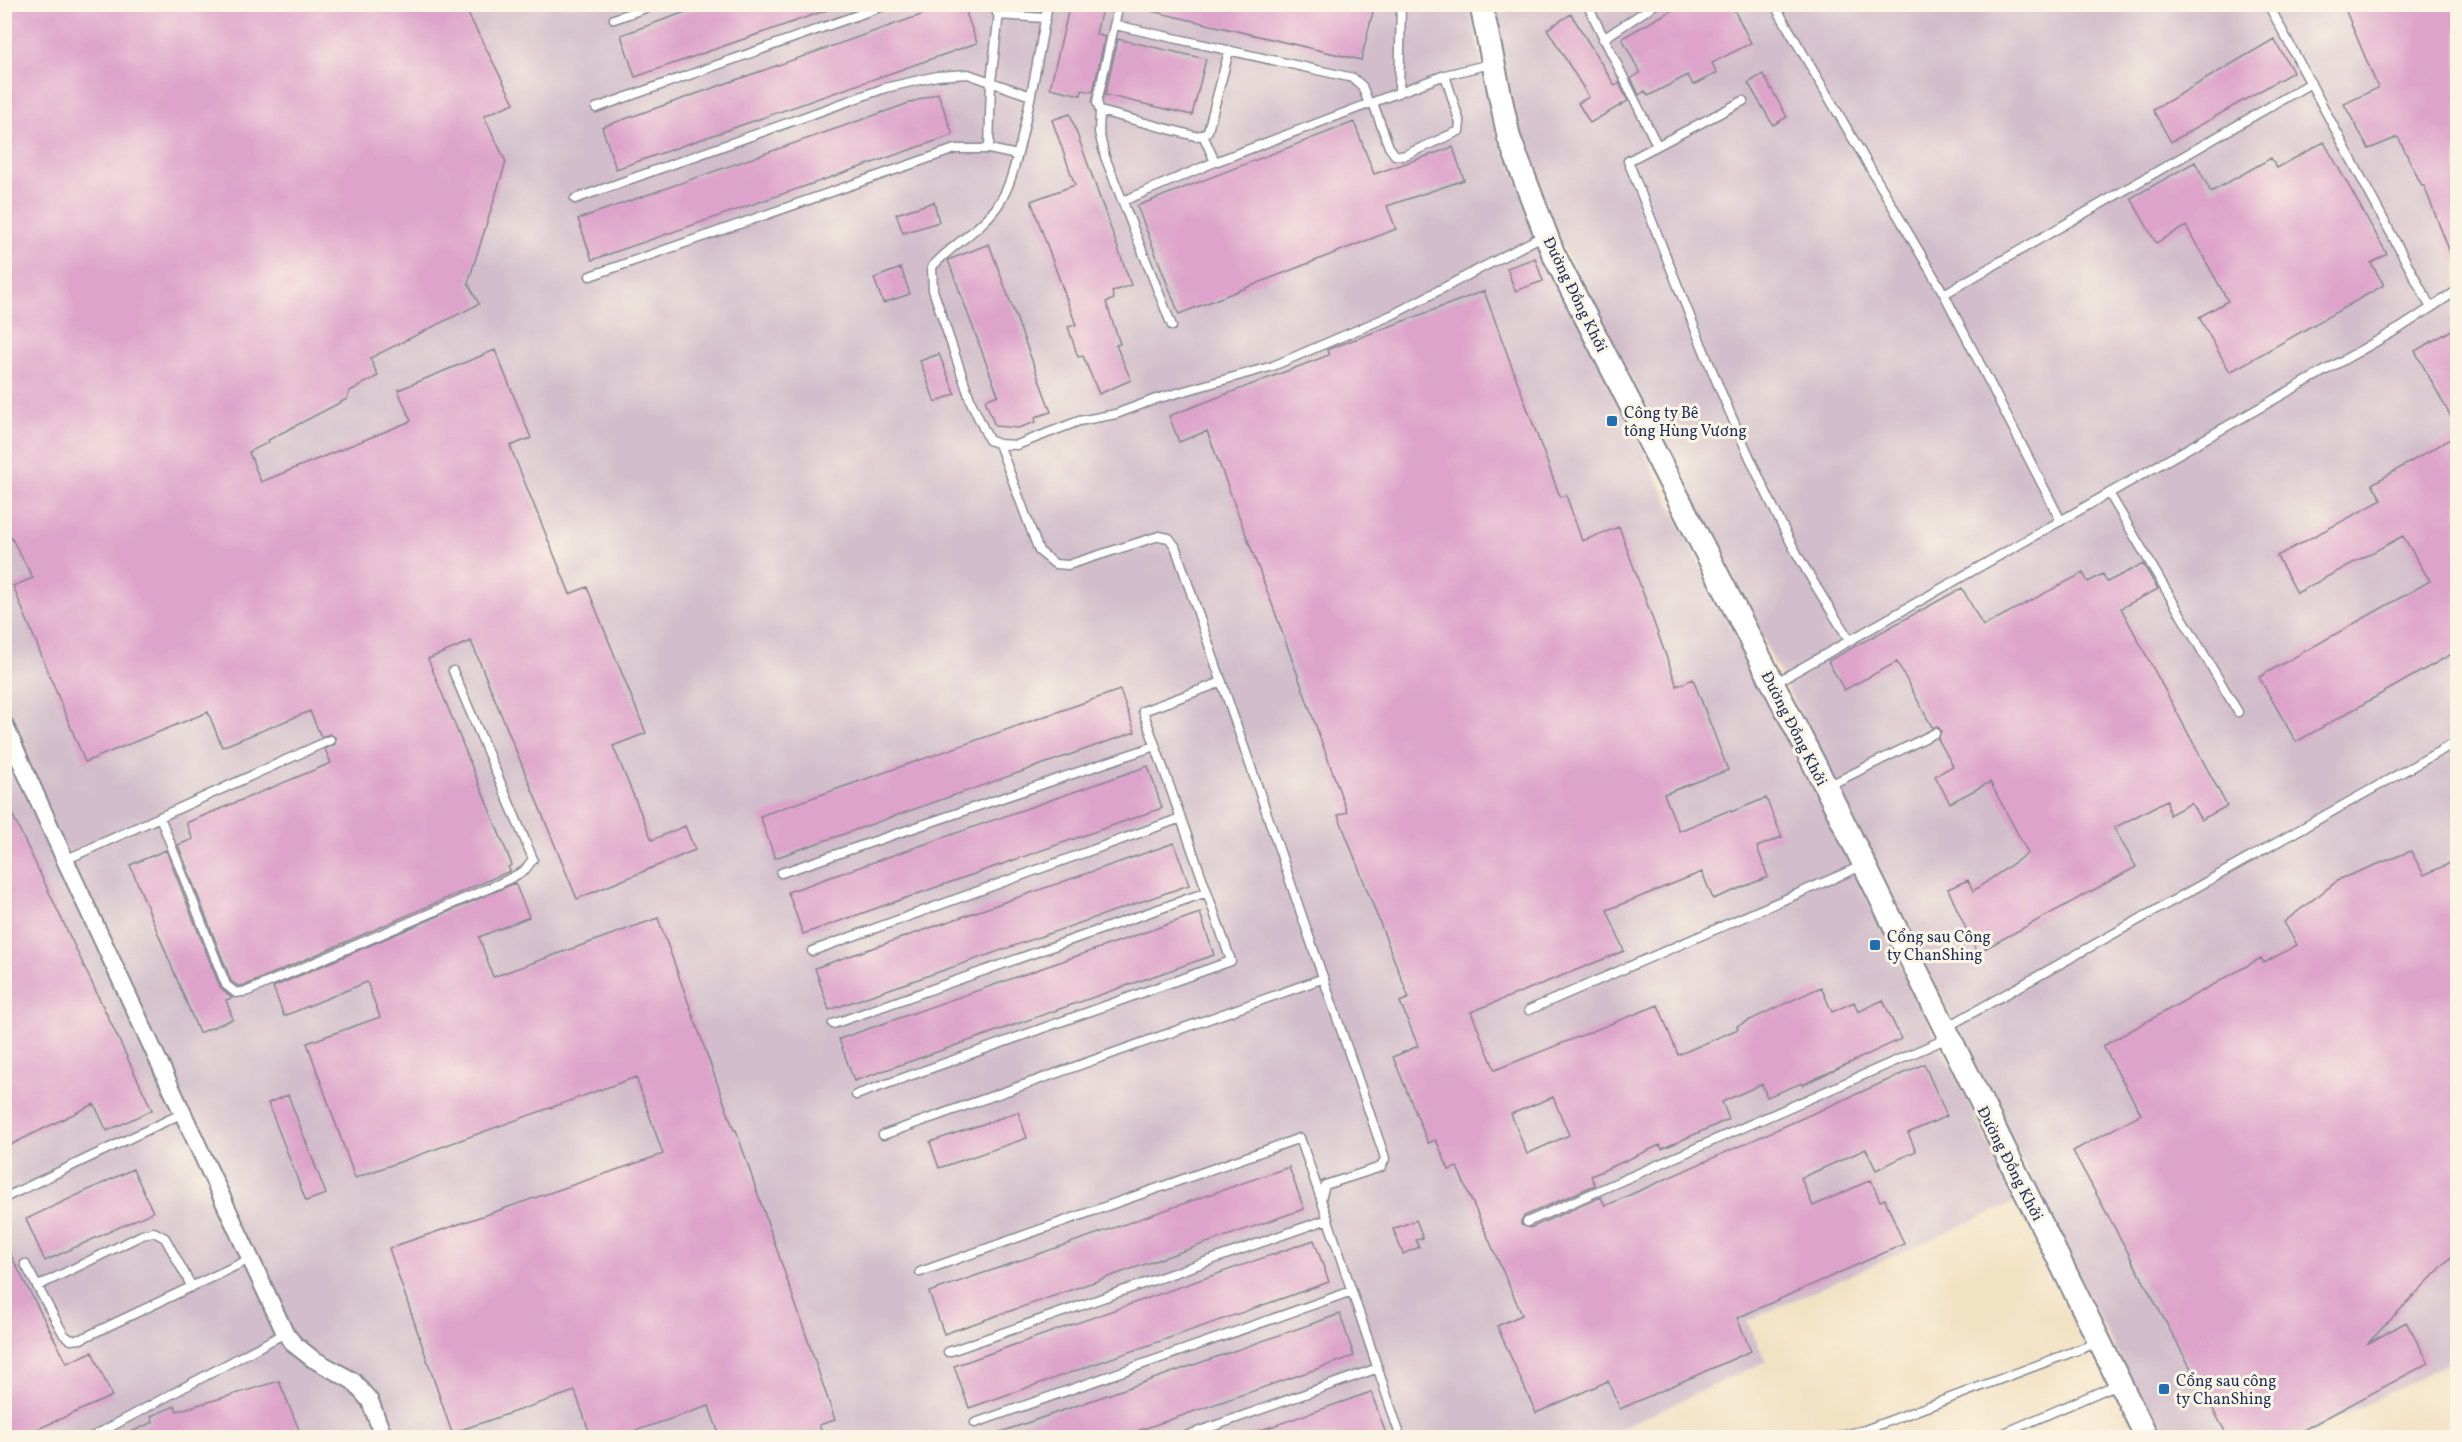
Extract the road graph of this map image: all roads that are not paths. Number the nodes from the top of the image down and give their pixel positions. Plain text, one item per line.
1 (657, 4) edge
2 (889, 4) edge
3 (993, 4) edge
4 (1000, 4) edge
5 (1048, 4) edge
6 (1119, 4) edge
7 (1401, 4) edge
8 (1481, 4) edge
9 (1587, 4) edge
10 (1656, 4) edge
11 (2268, 4) edge
12 (1776, 6) edge
13 (999, 15) junction
14 (1046, 18) junction
15 (614, 19) dead end
16 (1115, 25) junction
17 (1603, 39) junction
18 (1229, 51) junction
19 (1482, 66) dead end
20 (1445, 75) junction
21 (992, 82) junction
22 (2311, 83) junction
23 (1399, 92) junction
24 (1030, 96) junction
25 (1743, 101) dead end
26 (1371, 103) junction
27 (596, 108) dead end
28 (1100, 111) junction
29 (1203, 135) junction
30 (1657, 145) junction
31 (989, 149) junction
32 (1017, 155) junction
33 (1215, 162) junction
34 (575, 199) dead end
35 (1123, 201) junction
36 (1546, 234) junction
37 (590, 276) dead end
38 (2457, 291) edge
39 (1944, 294) junction
40 (2431, 308) junction
41 (1173, 326) dead end
42 (999, 444) junction
43 (2109, 493) junction
44 (2061, 521) junction
45 (1850, 640) junction
46 (453, 671) dead end
47 (1222, 682) junction
48 (1772, 685) junction
49 (2238, 712) dead end
50 (4, 724) edge
51 (1935, 733) dead end
52 (330, 740) dead end
53 (2457, 741) edge
54 (1155, 746) junction
55 (10, 751) edge
56 (1826, 787) junction
57 (160, 817) junction
58 (1181, 818) junction
59 (65, 860) junction
60 (1864, 865) junction
61 (781, 873) dead end
62 (1207, 892) junction
63 (812, 951) dead end
64 (1324, 978) junction
65 (1529, 1010) dead end
66 (833, 1024) dead end
67 (1946, 1033) junction
68 (856, 1095) dead end
69 (183, 1113) junction
70 (884, 1135) dead end
71 (4, 1198) edge
72 (1321, 1199) junction
73 (1328, 1219) junction
74 (1527, 1222) dead end
75 (250, 1259) junction
76 (25, 1264) dead end
77 (920, 1272) dead end
78 (38, 1286) junction
79 (192, 1287) junction
80 (1352, 1291) junction
81 (285, 1333) junction
82 (2100, 1342) junction
83 (948, 1352) dead end
84 (1378, 1368) junction
85 (2120, 1383) junction
86 (975, 1423) dead end
87 (90, 1437) edge
88 (384, 1437) edge
89 (1180, 1437) edge
90 (1401, 1437) edge
91 (1832, 1437) edge
92 (1994, 1437) edge
93 (2147, 1437) edge

1 - 15 lane
2 - 27 lane
3 - 13 lane
4 - 13 lane
5 - 14 lane
6 - 16 lane
7 - 23 lane
8 - 36 main road, Đường Đồng Khởi
9 - 17 lane
10 - 17 lane
11 - 22 lane
12 - 39 lane
13 - 14 lane
13 - 21 lane
14 - 24 lane
16 - 18 lane
16 - 28 lane
17 - 30 lane
18 - 26 lane
18 - 29 lane
19 - 20 lane
20 - 23 lane
20 - 26 lane
21 - 24 lane
21 - 31 lane
21 - 34 lane
22 - 39 lane
22 - 40 lane
23 - 26 lane
24 - 32 lane
25 - 30 lane
26 - 33 lane
28 - 29 lane
28 - 35 lane
29 - 33 lane
30 - 45 lane
31 - 32 lane
31 - 37 lane
32 - 42 lane
33 - 35 lane
35 - 41 lane
36 - 42 lane
36 - 48 main road, Đường Đồng Khởi
38 - 40 lane
39 - 44 lane
40 - 43 lane
42 - 47 lane
43 - 44 lane
43 - 49 lane
44 - 45 lane
45 - 48 lane
46 - 57 lane
47 - 54 lane
47 - 64 lane
48 - 56 main road, Đường Đồng Khởi
50 - 55 street
51 - 56 lane
52 - 57 lane
53 - 67 lane
54 - 58 lane
54 - 61 lane
55 - 59 street
56 - 60 main road, Đường Đồng Khởi
57 - 59 lane
58 - 62 lane
58 - 63 lane
59 - 69 street
60 - 65 lane
60 - 67 main road, Đường Đồng Khởi
62 - 66 lane
62 - 68 lane
64 - 70 lane
64 - 72 lane
67 - 74 lane
67 - 82 main road, Đường Đồng Khởi
69 - 71 lane
69 - 75 street
72 - 73 lane
72 - 77 lane
73 - 80 lane
73 - 83 lane
75 - 79 lane
75 - 81 street
76 - 78 lane
78 - 79 lane
78 - 79 lane
80 - 84 lane
80 - 86 lane
81 - 87 lane
81 - 88 street
82 - 85 main road, Đường Đồng Khởi
82 - 91 lane
84 - 89 lane
84 - 90 lane
85 - 92 lane
85 - 93 main road, Đường Đồng Khởi

